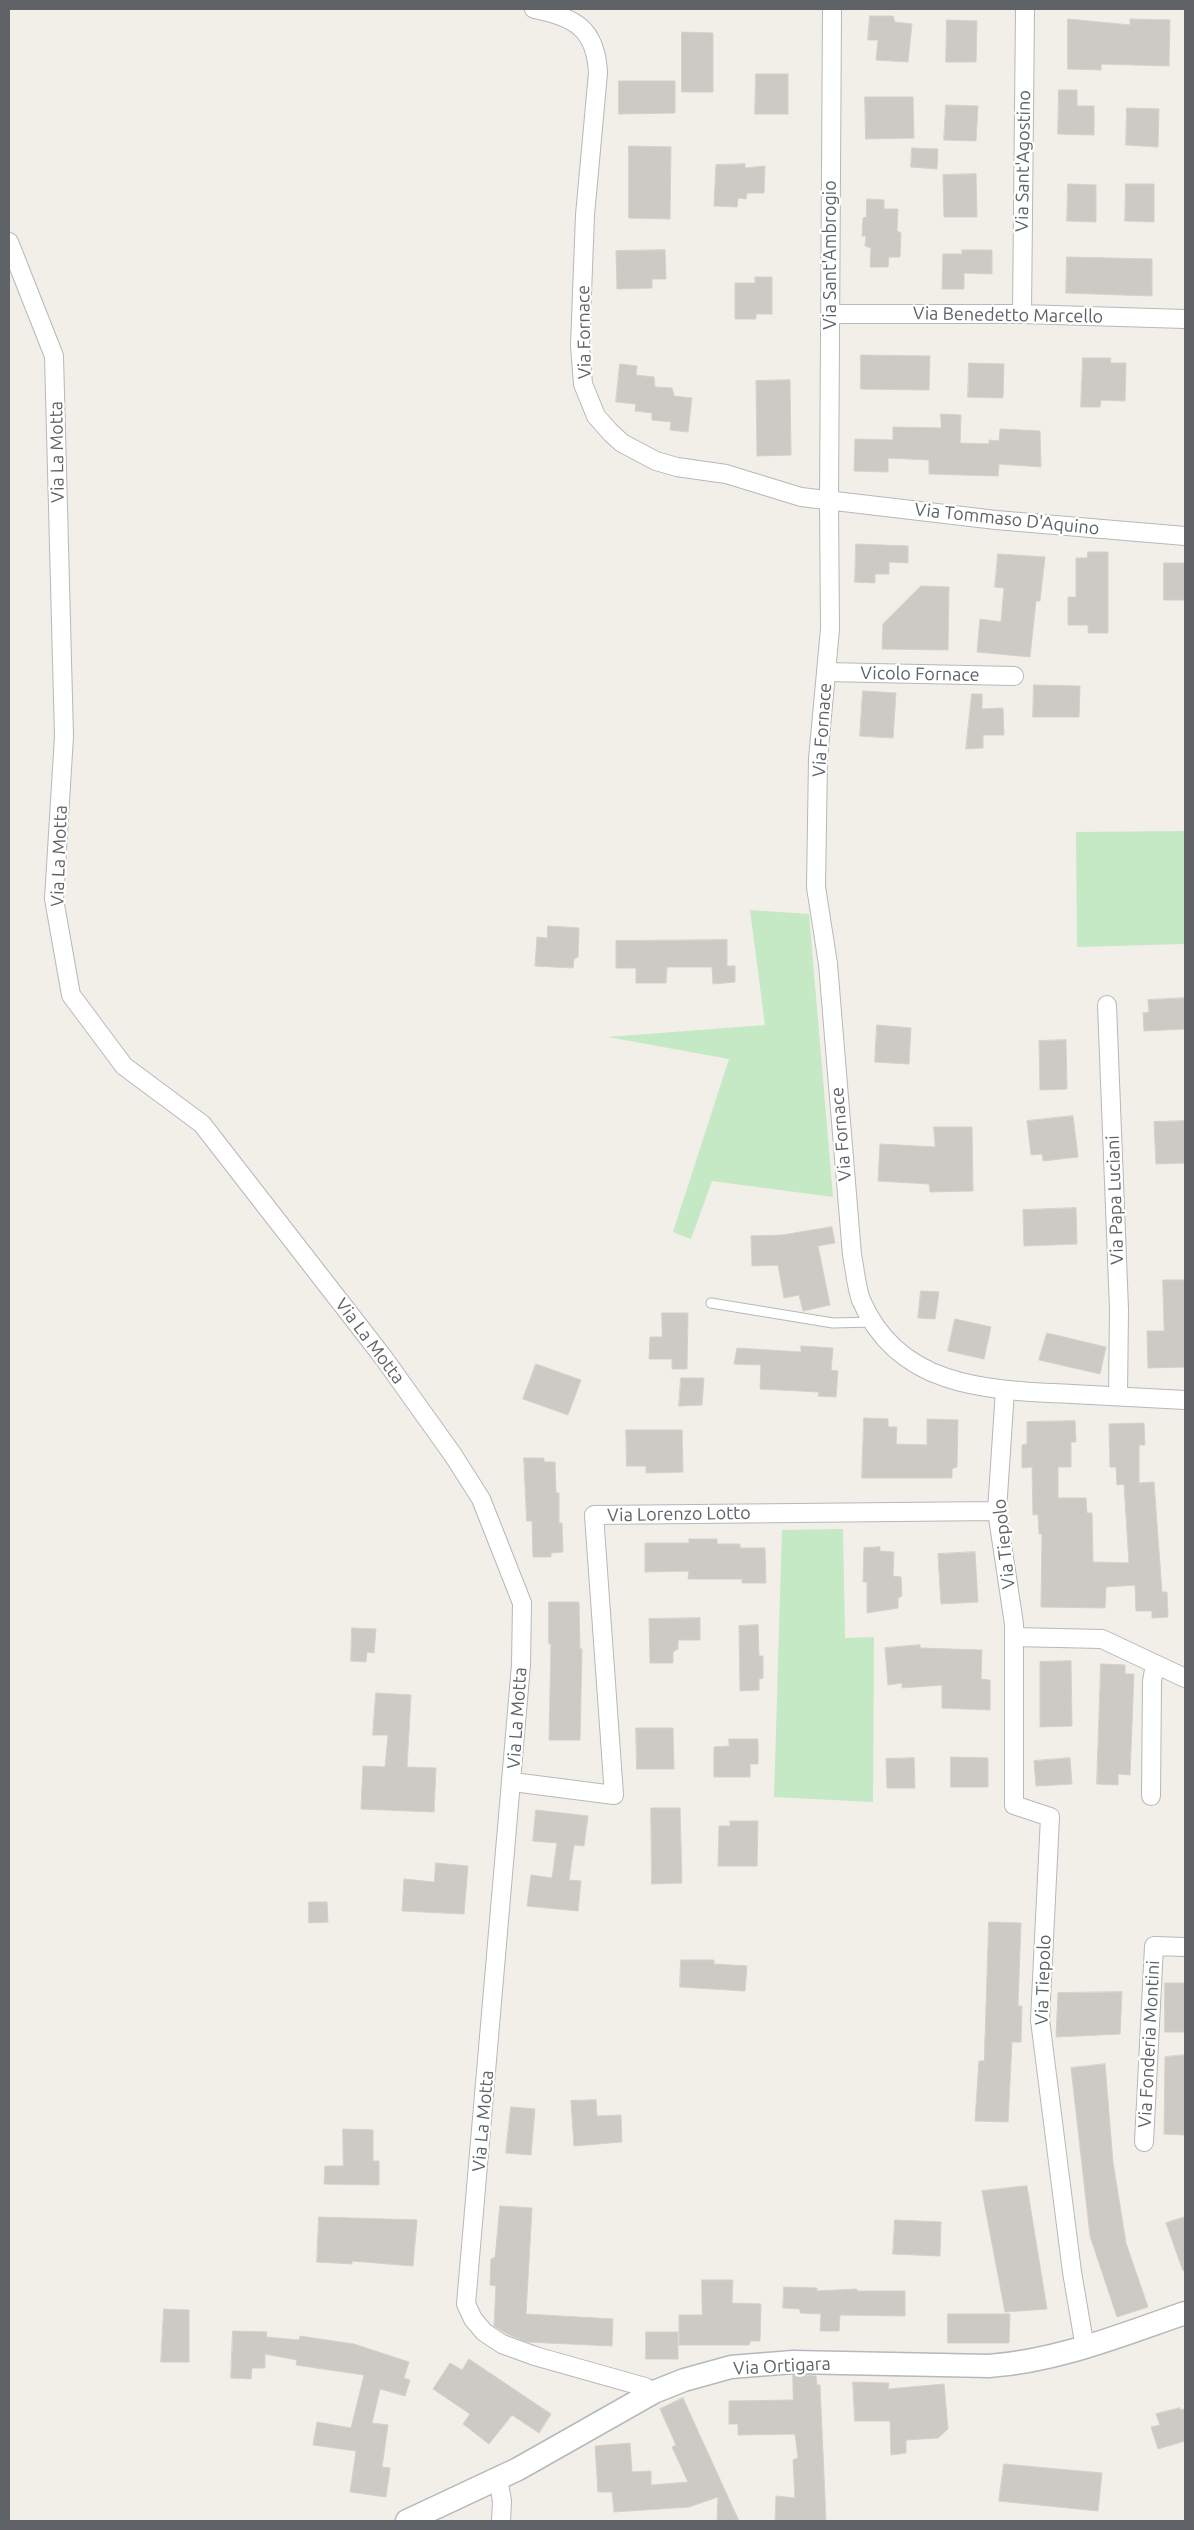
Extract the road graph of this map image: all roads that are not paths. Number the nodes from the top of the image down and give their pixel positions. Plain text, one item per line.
1 (534, 9) edge
2 (832, 9) edge
3 (1025, 9) edge
4 (9, 242) edge
5 (830, 314) junction
6 (1022, 314) junction
7 (1185, 319) edge
8 (829, 501) junction
9 (1185, 536) edge
10 (826, 672) junction
11 (1014, 676) dead end
12 (1107, 1005) dead end
13 (710, 1303) dead end
14 (874, 1322) junction
15 (1005, 1390) junction
16 (1118, 1396) junction
17 (1185, 1400) edge
18 (997, 1511) junction
19 (1014, 1636) junction
20 (1154, 1664) junction
21 (1185, 1675) edge
22 (513, 1782) junction
23 (1151, 1796) dead end
24 (1185, 1947) edge
25 (1144, 2142) dead end
26 (1185, 2313) edge
27 (1085, 2348) junction
28 (654, 2392) junction
29 (498, 2478) junction
30 (407, 2521) edge
31 (501, 2521) edge

1 - 8 street, Via Fornace
2 - 5 street, Via Sant'Ambrogio
3 - 6 street, Via Sant'Agostino
4 - 22 street, Via La Motta
5 - 6 street, Via Benedetto Marcello
5 - 8 street, Via Sant'Ambrogio
6 - 7 street, Via Benedetto Marcello
8 - 9 street, Via Tommaso D'Aquino
8 - 10 street, Via Fornace
10 - 11 street, Vicolo Fornace
10 - 14 street, Via Fornace
12 - 16 street, Via Papa Luciani
13 - 14 lane
14 - 15 street, Via Fornace
15 - 16 street, Via Fornace
15 - 18 street, Via Tiepolo
16 - 17 street, Via Fornace
18 - 19 street, Via Tiepolo
18 - 22 street, Via Lorenzo Lotto
19 - 20 street
19 - 27 street, Via Tiepolo
20 - 21 street
20 - 23 street
22 - 28 street, Via La Motta
24 - 25 street, Via Fonderia Montini
26 - 27 street, Via Ortigara
27 - 28 street, Via Ortigara
28 - 29 street, Via Ortigara
29 - 30 street, Via Ortigara
29 - 31 street

